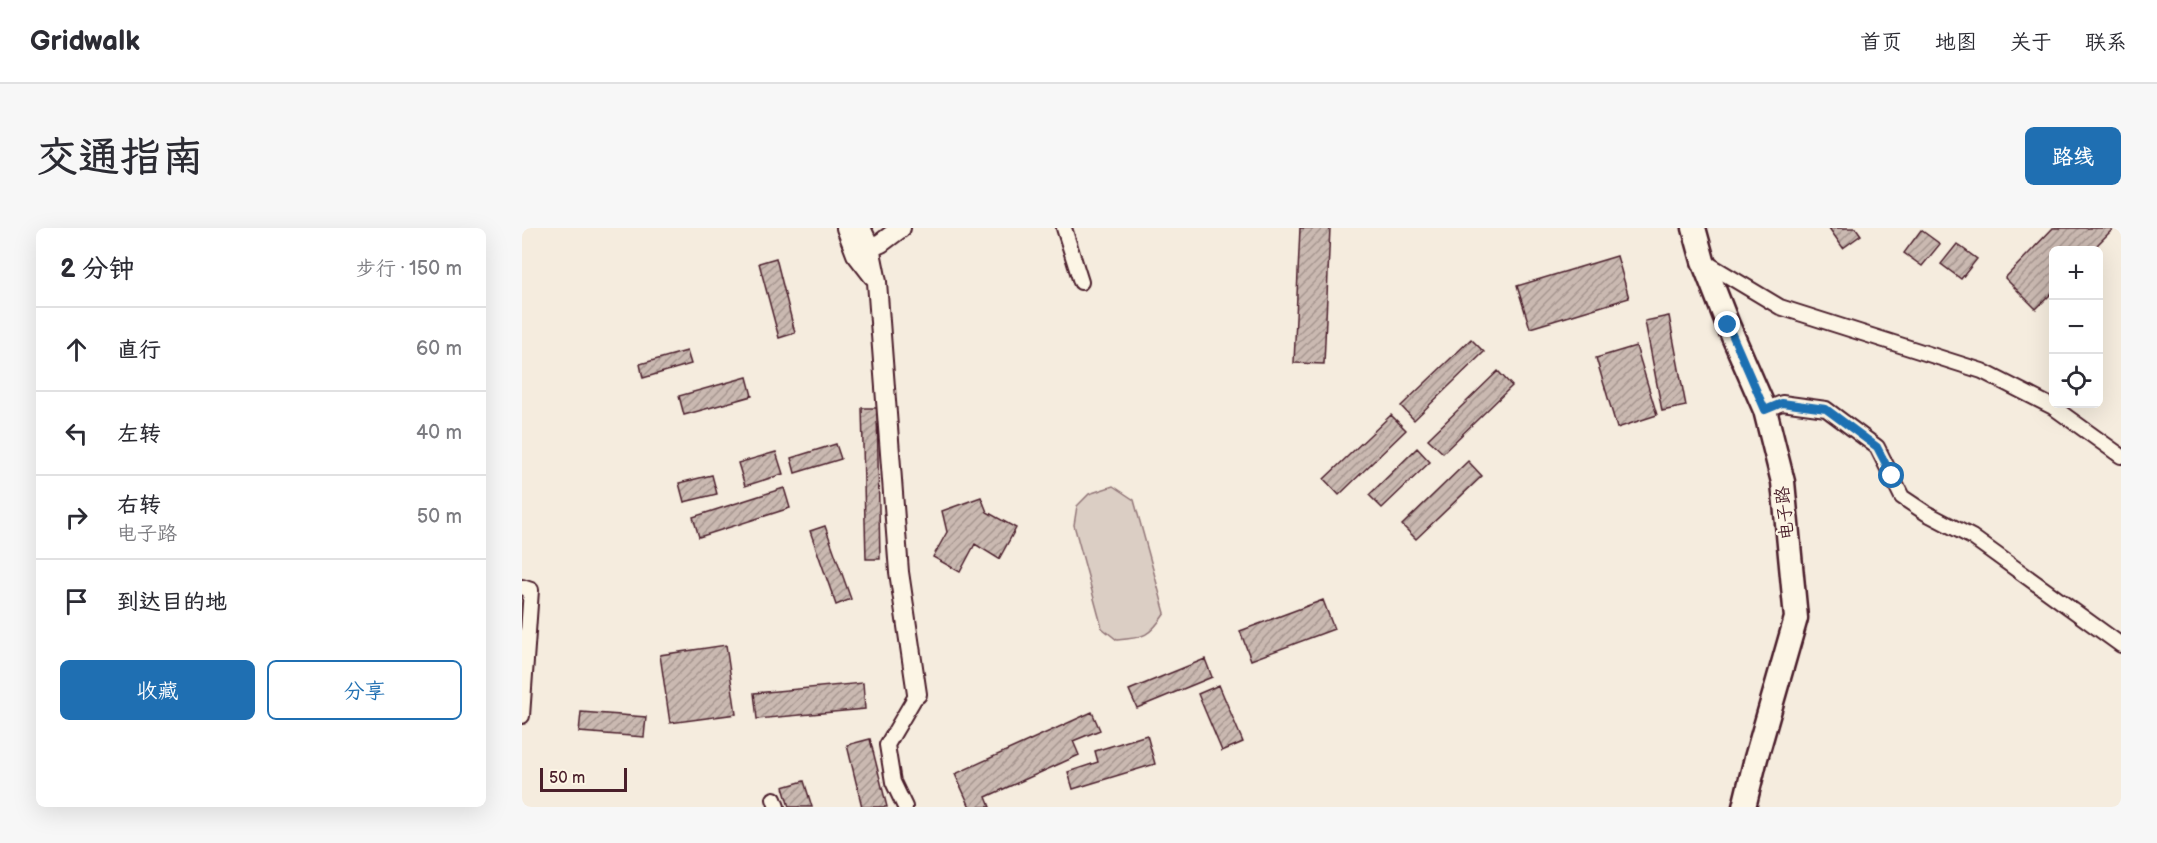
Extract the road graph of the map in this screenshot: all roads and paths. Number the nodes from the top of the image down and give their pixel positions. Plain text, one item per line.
1 (901, 228) edge
2 (1064, 228) edge
3 (1678, 228) edge
4 (1694, 228) edge
5 (860, 237) edge
6 (1703, 261) junction
7 (1081, 282) dead end
8 (1765, 410) junction
9 (2121, 456) edge
10 (522, 587) edge
11 (2121, 645) edge
12 (917, 694) joint
13 (522, 716) edge
14 (905, 807) edge
15 (1728, 807) edge
16 (1744, 807) edge

1 - 5 street
2 - 7 street
3 - 15 main road, 电子路
4 - 6 main road, 电子路
5 - 12 street
6 - 8 main road, 电子路
6 - 9 street
8 - 11 street
8 - 16 main road, 电子路
10 - 13 street
12 - 14 street

